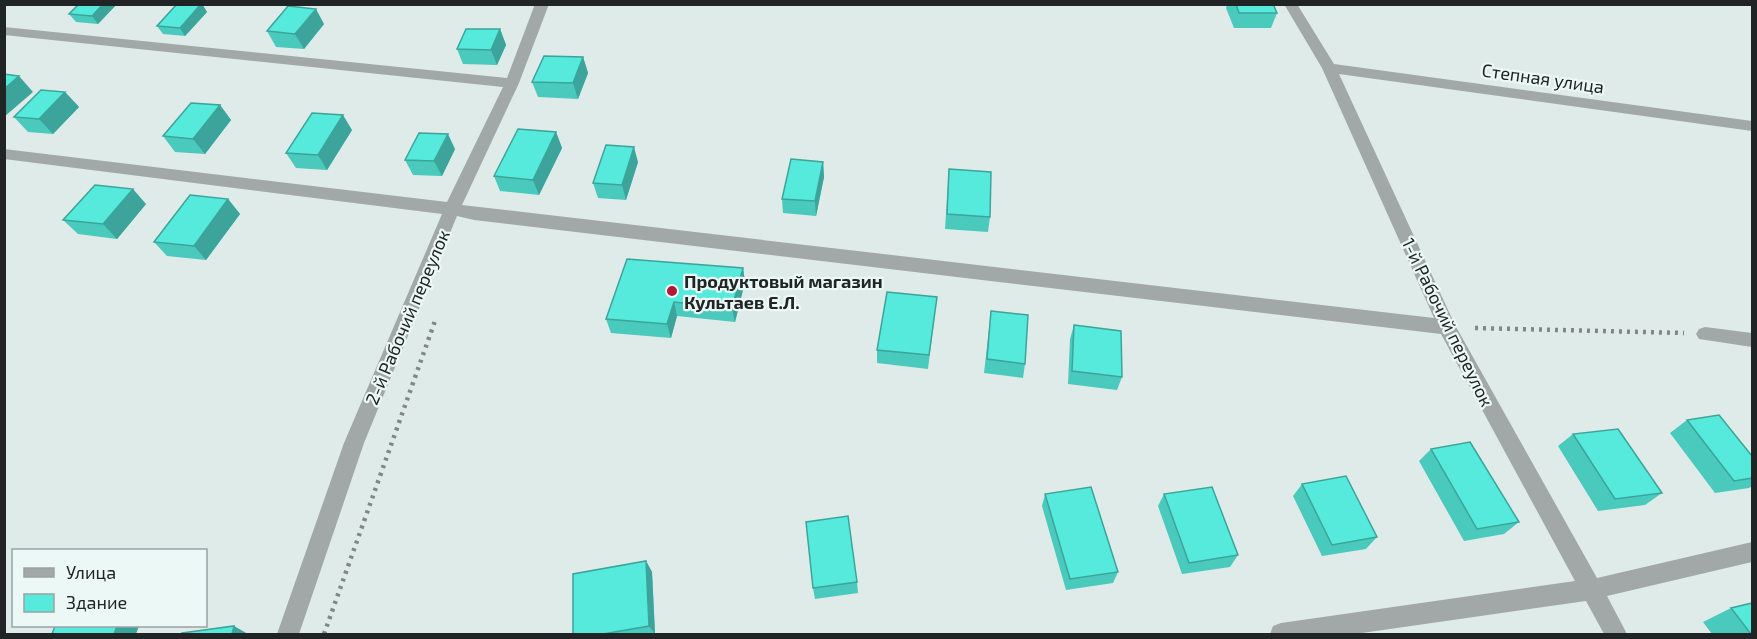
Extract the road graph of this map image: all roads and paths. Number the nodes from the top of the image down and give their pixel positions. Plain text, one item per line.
1 (542, 4) edge
2 (1290, 4) edge
3 (4, 31) edge
4 (1329, 68) junction
5 (512, 83) junction
6 (1752, 126) edge
7 (4, 154) edge
8 (452, 209) junction
9 (437, 315) dead end
10 (1447, 327) junction
11 (1705, 334) joint
12 (1752, 340) edge
13 (1752, 552) edge
14 (1590, 590) junction
15 (288, 634) edge
16 (324, 634) edge
17 (1281, 634) edge
18 (1616, 634) edge

1 - 5 street, 2-й Рабочий переулок
2 - 4 street, 1-й Рабочий переулок
3 - 5 street
4 - 6 street, Степная улица
4 - 10 street, 1-й Рабочий переулок
5 - 8 street, 2-й Рабочий переулок
7 - 8 street
8 - 10 street
8 - 15 street, 2-й Рабочий переулок
9 - 16 path
10 - 11 path
10 - 14 street, 1-й Рабочий переулок
11 - 12 street
13 - 14 street
14 - 17 street
14 - 18 street, 1-й Рабочий переулок

